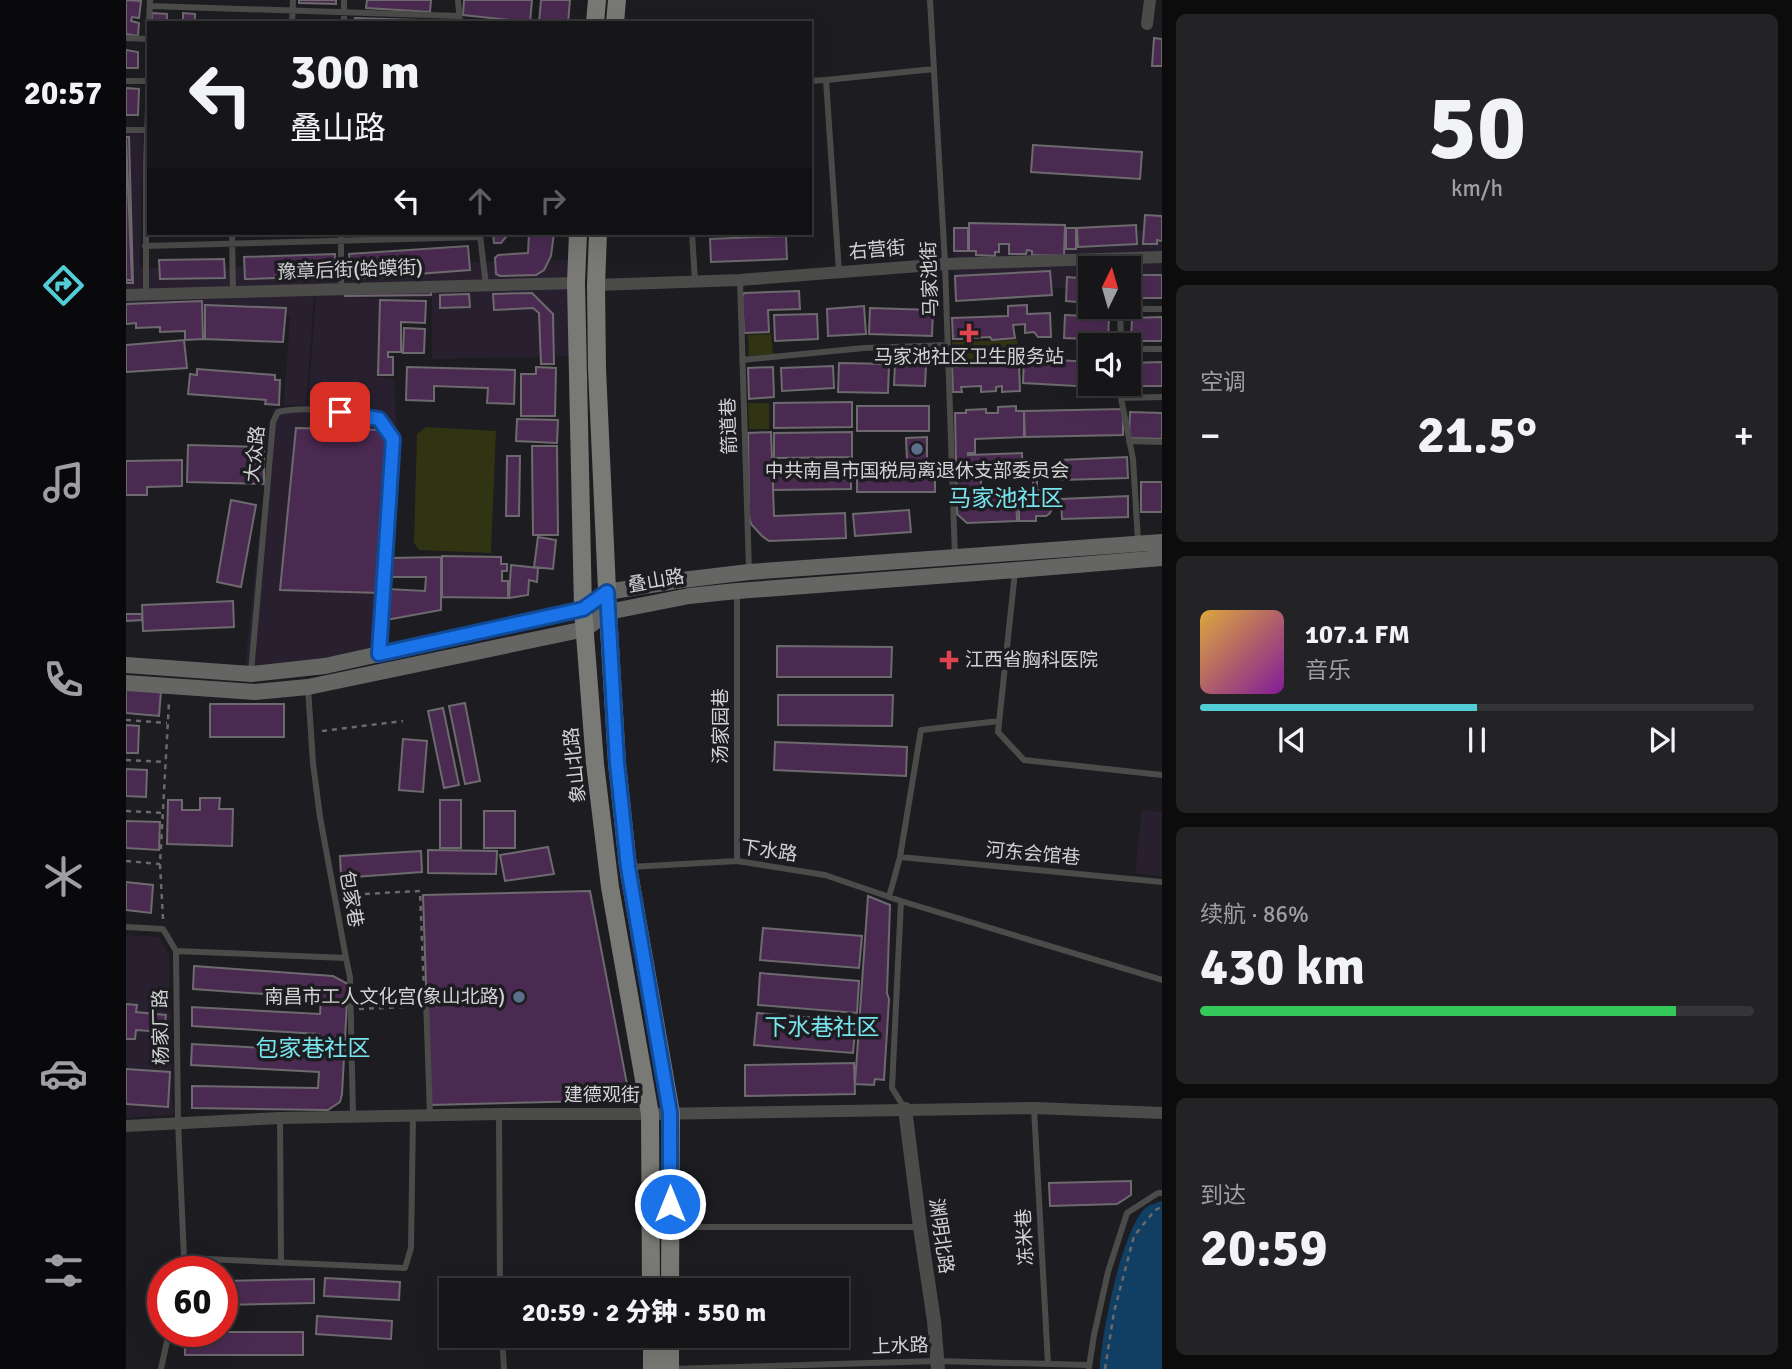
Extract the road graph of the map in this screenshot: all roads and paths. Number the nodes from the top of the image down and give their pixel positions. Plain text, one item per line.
1 (292, 0) edge
2 (344, 0) edge
3 (458, 0) edge
4 (597, 0) edge
5 (617, 0) edge
6 (930, 0) edge
7 (1150, 0) edge
8 (150, 3) edge
9 (292, 10) junction
10 (343, 12) junction
11 (459, 19) edge
12 (149, 21) edge
13 (292, 21) edge
14 (344, 21) edge
15 (595, 21) edge
16 (615, 21) edge
17 (1147, 24) dead end
18 (126, 38) edge
19 (147, 39) edge
20 (934, 69) junction
21 (147, 80) edge
22 (826, 80) junction
23 (126, 81) edge
24 (812, 81) edge
25 (126, 130) edge
26 (147, 130) edge
27 (147, 169) edge
28 (232, 235) edge
29 (480, 235) edge
30 (578, 235) edge
31 (598, 235) edge
32 (692, 235) edge
33 (341, 237) edge
34 (232, 243) junction
35 (145, 246) junction
36 (1162, 257) edge
37 (1141, 260) edge
38 (1078, 263) edge
39 (946, 264) junction
40 (839, 272) junction
41 (740, 280) junction
42 (695, 281) junction
43 (576, 283) junction
44 (486, 285) junction
45 (596, 285) junction
46 (341, 289) junction
47 (233, 292) junction
48 (126, 295) edge
49 (146, 295) junction
50 (1141, 308) edge
51 (1162, 309) edge
52 (948, 345) junction
53 (1141, 349) edge
54 (1162, 349) edge
55 (742, 360) junction
56 (1162, 397) edge
57 (1121, 398) joint
58 (1129, 442) junction
59 (1162, 442) edge
60 (1162, 542) edge
61 (1138, 544) junction
62 (956, 558) junction
63 (1162, 558) edge
64 (1016, 570) junction
65 (749, 572) junction
66 (737, 591) junction
67 (607, 592) junction
68 (583, 609) junction
69 (608, 612) junction
70 (585, 629) junction
71 (379, 654) junction
72 (126, 665) edge
73 (251, 674) junction
74 (126, 683) edge
75 (170, 686) junction
76 (308, 687) junction
77 (126, 720) edge
78 (402, 721) dead end
79 (999, 721) junction
80 (167, 723) junction
81 (311, 733) junction
82 (126, 760) edge
83 (165, 762) junction
84 (1162, 775) edge
85 (126, 811) edge
86 (163, 813) junction
87 (900, 857) junction
88 (126, 861) edge
89 (737, 861) junction
90 (160, 864) junction
91 (628, 867) junction
92 (1162, 882) edge
93 (335, 896) junction
94 (889, 897) junction
95 (901, 901) junction
96 (126, 927) edge
97 (163, 929) junction
98 (176, 951) junction
99 (346, 958) junction
100 (1162, 980) edge
101 (423, 998) junction
102 (351, 1010) junction
103 (1034, 1108) junction
104 (905, 1110) junction
105 (670, 1113) junction
106 (1162, 1113) edge
107 (499, 1114) junction
108 (650, 1114) junction
109 (430, 1115) junction
110 (353, 1116) junction
111 (413, 1116) junction
112 (280, 1118) junction
113 (178, 1122) junction
114 (126, 1126) edge
115 (1162, 1193) edge
116 (1162, 1207) edge
117 (670, 1227) junction
118 (920, 1227) junction
119 (184, 1256) edge
120 (238, 1261) edge
121 (281, 1263) junction
122 (500, 1278) edge
123 (651, 1278) edge
124 (670, 1278) edge
125 (166, 1347) edge
126 (503, 1348) edge
127 (652, 1348) edge
128 (670, 1348) edge
129 (1048, 1364) junction
130 (937, 1365) edge
131 (1089, 1367) edge
132 (161, 1369) edge
133 (504, 1369) edge
134 (652, 1369) edge
135 (670, 1369) edge
136 (1105, 1369) edge

1 - 9 lane
2 - 10 lane
3 - 11 lane
4 - 15 main road
5 - 16 main road
6 - 20 lane, 马家池街
7 - 17 street
8 - 9 lane
8 - 12 lane
9 - 10 lane
9 - 13 lane
10 - 11 lane
10 - 14 lane
18 - 19 lane
20 - 22 lane
20 - 39 lane, 马家池街
21 - 23 lane
22 - 24 lane
22 - 40 lane
25 - 26 lane
27 - 35 lane
28 - 34 lane
29 - 33 lane
29 - 44 lane
30 - 43 main road, 象山北路
31 - 45 main road
32 - 42 lane
33 - 34 lane
33 - 46 lane
34 - 35 lane
34 - 47 lane
35 - 49 lane
36 - 37 street, 右营街
38 - 39 street, 右营街
39 - 40 street, 右营街
39 - 52 lane, 马家池街
40 - 41 street, 右营街
41 - 42 street, 右营街
41 - 55 lane, 箭道巷
42 - 45 street, 右营街
43 - 44 street, 豫章后街(蛤蟆街)
43 - 68 main road, 象山北路
44 - 46 street, 豫章后街(蛤蟆街)
45 - 67 main road
46 - 47 street, 豫章后街(蛤蟆街)
47 - 49 street, 豫章后街(蛤蟆街)
48 - 49 street, 豫章后街(蛤蟆街)
50 - 51 lane
52 - 55 lane
52 - 62 lane, 马家池街
53 - 54 lane
55 - 65 lane, 箭道巷
56 - 57 lane
57 - 58 lane
58 - 59 lane
58 - 61 lane
60 - 61 main road, 叠山路
61 - 62 main road, 叠山路
62 - 65 main road, 叠山路
63 - 64 main road, 叠山路
64 - 66 main road, 叠山路
64 - 79 lane
65 - 67 main road, 叠山路
66 - 69 main road, 叠山路
66 - 89 lane, 汤家园巷
67 - 68 main road, 叠山路
67 - 69 main road
68 - 70 main road, 象山北路
68 - 71 main road, 叠山路
69 - 70 main road, 叠山路
69 - 91 main road
70 - 76 main road, 叠山路
70 - 108 main road, 象山北路
71 - 73 main road, 叠山路
71 - 73 lane, 大众路
72 - 73 main road, 叠山路
74 - 75 main road, 叠山路
75 - 76 main road, 叠山路
75 - 80 path
76 - 81 lane, 包家巷
77 - 80 path
78 - 81 path
79 - 84 lane
79 - 87 lane
80 - 83 path
81 - 93 lane, 包家巷
82 - 83 path
83 - 86 path
85 - 86 path
86 - 90 path
87 - 92 lane, 河东会馆巷
87 - 94 lane
88 - 90 path
89 - 91 lane, 下水路
89 - 94 lane, 下水路
90 - 97 path
91 - 105 main road
93 - 99 lane, 包家巷
93 - 101 path
94 - 95 lane, 下水路
95 - 100 lane, 下水路
95 - 104 lane
96 - 97 lane
97 - 98 lane
98 - 99 lane
98 - 113 lane, 杨家厂路
99 - 102 lane, 包家巷
101 - 102 path
101 - 109 lane
102 - 110 lane, 包家巷
103 - 104 street, 建德观街
103 - 106 street, 建德观街
103 - 129 lane, 冻米巷
104 - 105 street, 建德观街
104 - 118 street, 渊明北路
105 - 108 street, 建德观街
105 - 117 main road
107 - 108 street, 建德观街
107 - 109 street, 建德观街
107 - 122 lane
108 - 123 main road, 象山北路
109 - 111 street, 建德观街
110 - 111 street, 建德观街
110 - 112 street, 建德观街
111 - 121 lane
112 - 113 street, 建德观街
112 - 121 lane
113 - 114 street, 建德观街
113 - 119 lane, 杨家厂路
115 - 131 lane
116 - 136 path
117 - 118 lane
117 - 124 main road
118 - 130 street, 渊明北路
120 - 121 lane
125 - 132 lane
126 - 133 lane
127 - 134 main road
128 - 135 main road
129 - 130 lane, 上水路
129 - 131 lane, 上水路
130 - 135 lane, 上水路

